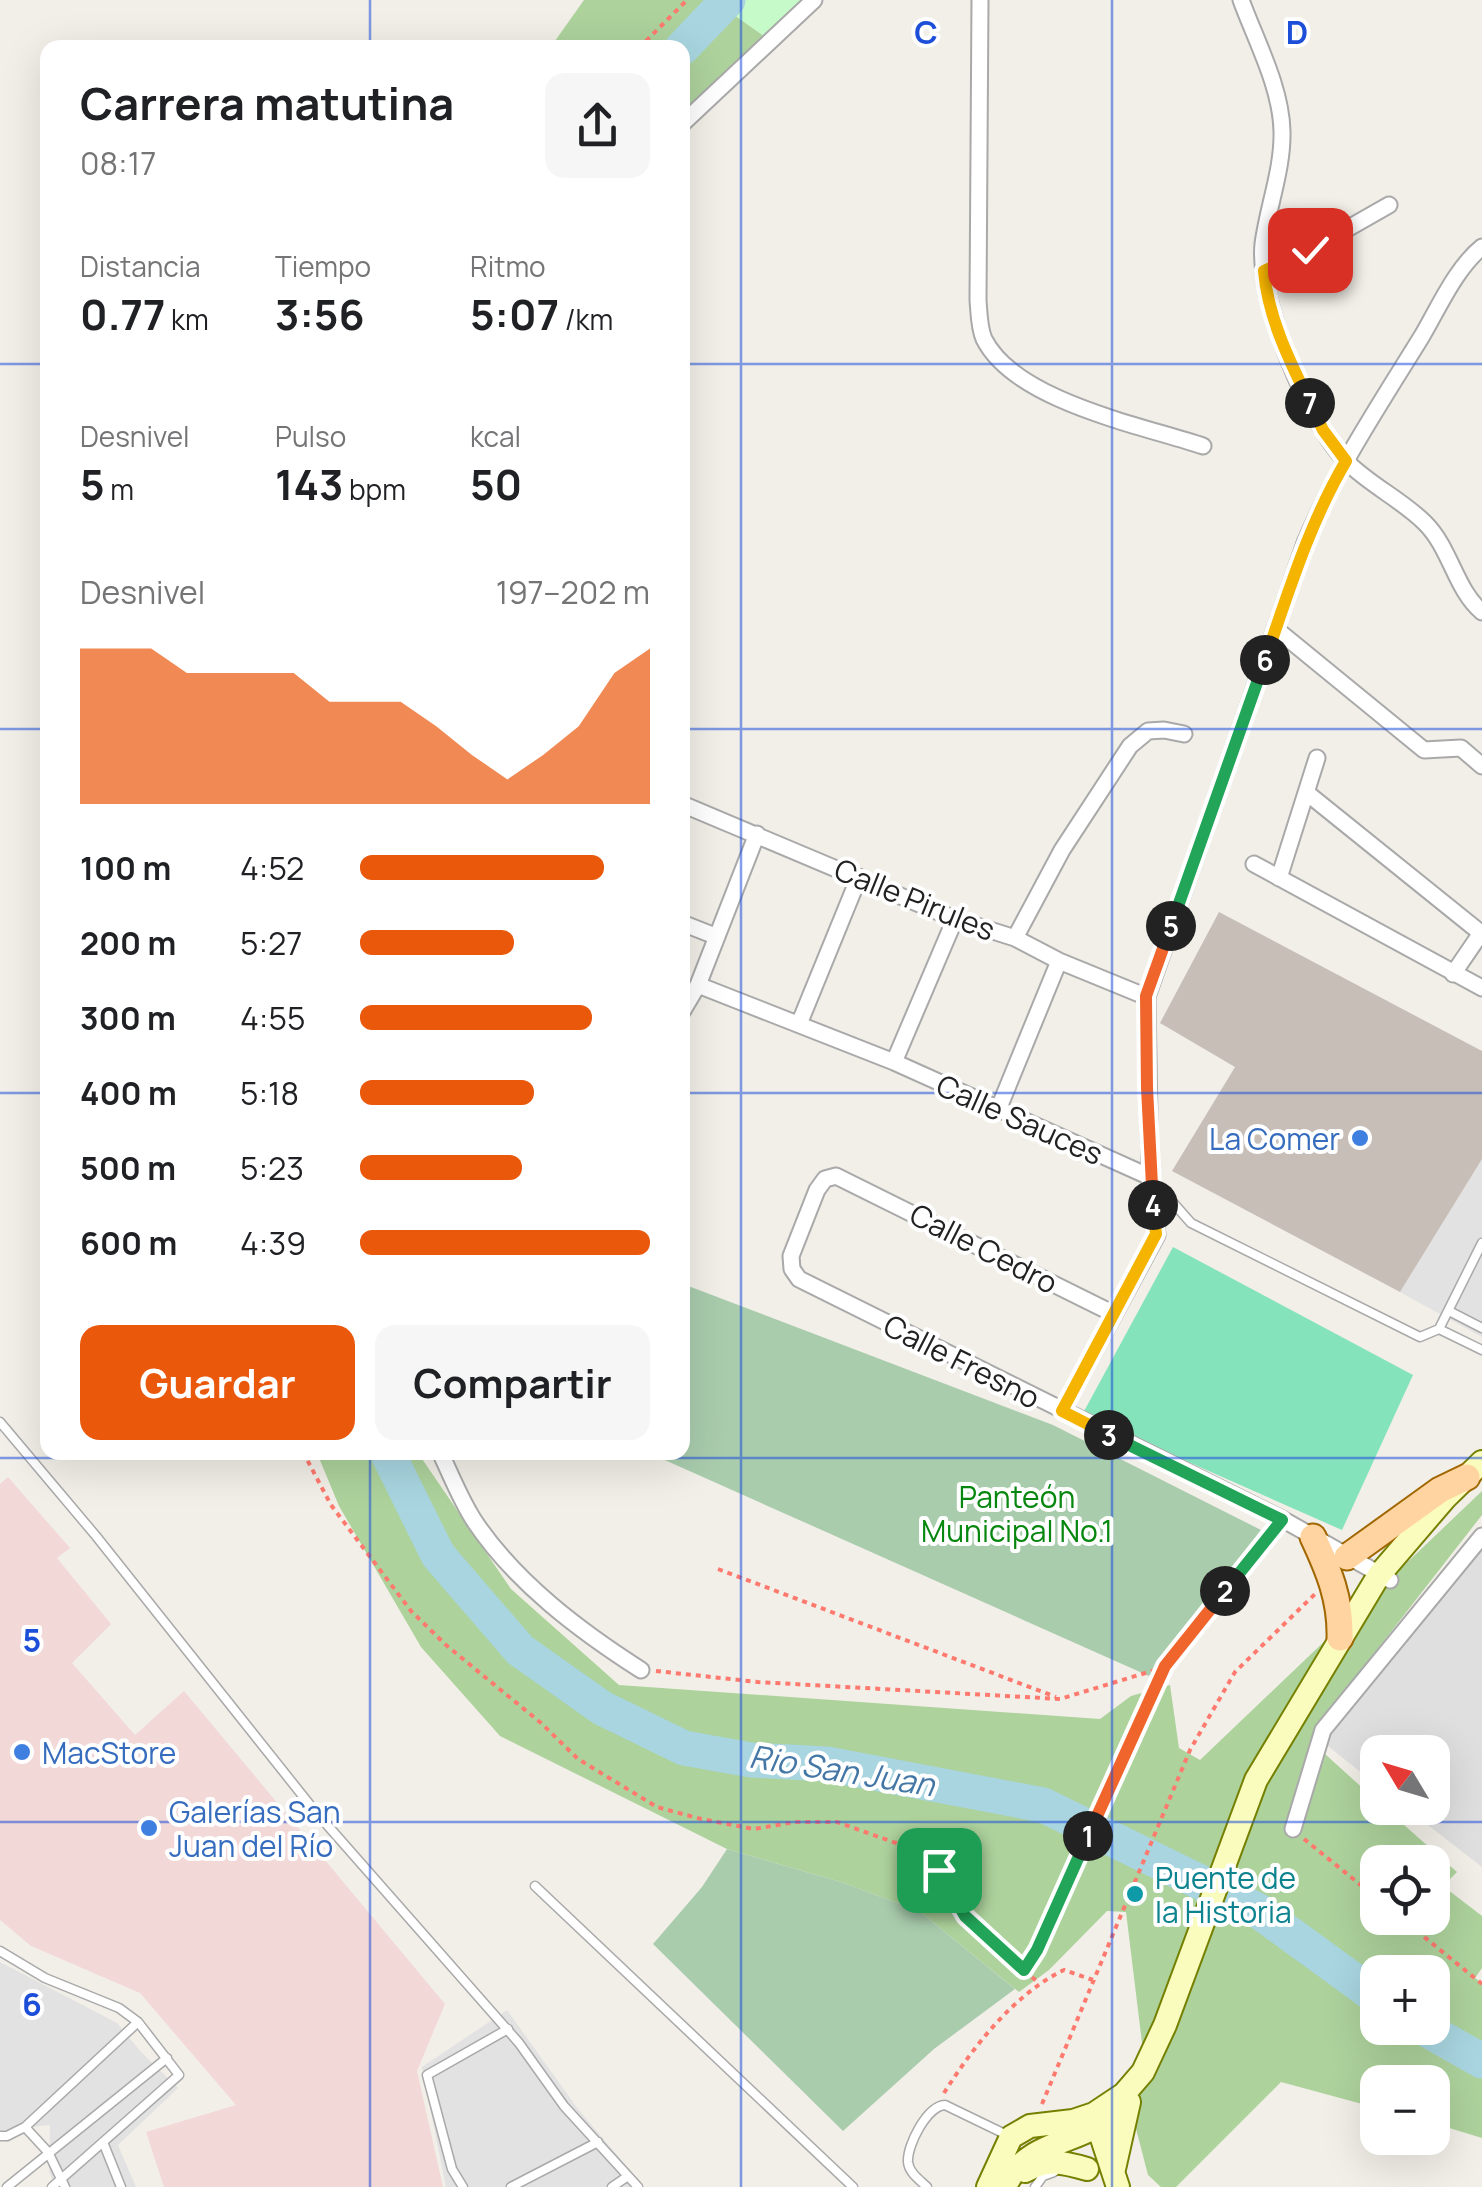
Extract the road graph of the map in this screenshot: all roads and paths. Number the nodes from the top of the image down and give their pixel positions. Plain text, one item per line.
1 (688, 0) edge
2 (814, 0) edge
3 (980, 0) edge
4 (1241, 0) edge
5 (647, 40) edge
6 (690, 116) edge
7 (1390, 206) dead end
8 (1482, 247) edge
9 (1264, 271) junction
10 (1203, 446) dead end
11 (1346, 461) junction
12 (1482, 612) edge
13 (1276, 629) junction
14 (1184, 734) dead end
15 (1317, 758) dead end
16 (1482, 766) edge
17 (1307, 793) junction
18 (690, 807) edge
19 (757, 834) junction
20 (1254, 864) dead end
21 (859, 877) junction
22 (1279, 878) junction
23 (955, 919) junction
24 (690, 926) edge
25 (1481, 933) edge
26 (715, 936) junction
27 (1015, 938) junction
28 (1059, 961) junction
29 (1453, 974) junction
30 (698, 985) junction
31 (1482, 988) edge
32 (1146, 996) junction
33 (690, 998) edge
34 (799, 1024) junction
35 (894, 1062) junction
36 (998, 1110) junction
37 (1150, 1177) junction
38 (854, 1182) joint
39 (1482, 1243) edge
40 (1449, 1311) junction
41 (1114, 1314) junction
42 (1439, 1328) junction
43 (1482, 1328) edge
44 (1482, 1350) edge
45 (1062, 1411) junction
46 (0, 1422) edge
47 (307, 1460) edge
48 (444, 1460) edge
49 (1477, 1473) edge
50 (1282, 1520) junction
51 (1482, 1536) edge
52 (1312, 1537) joint
53 (1340, 1567) junction
54 (718, 1569) dead end
55 (1385, 1578) junction
56 (1340, 1638) junction
57 (1165, 1666) junction
58 (641, 1670) joint
59 (1060, 1699) junction
60 (1262, 1782) junction
61 (1293, 1830) joint
62 (1360, 1884) edge
63 (536, 1886) dead end
64 (1421, 1935) edge
65 (0, 1950) edge
66 (1024, 1970) junction
67 (1093, 1980) junction
68 (1038, 1982) junction
69 (1482, 1984) edge
70 (138, 2022) junction
71 (1170, 2026) junction
72 (508, 2029) junction
73 (167, 2058) junction
74 (1129, 2102) junction
75 (936, 2106) junction
76 (1062, 2126) junction
77 (25, 2127) junction
78 (0, 2136) edge
79 (103, 2142) junction
80 (598, 2142) junction
81 (48, 2152) junction
82 (628, 2176) junction
83 (1090, 2177) edge
84 (1116, 2180) edge
85 (63, 2183) edge
86 (1001, 2185) edge
87 (7, 2187) edge
88 (52, 2187) edge
89 (121, 2187) edge
90 (463, 2187) edge
91 (512, 2187) edge
92 (612, 2187) edge
93 (638, 2187) edge
94 (853, 2187) edge
95 (928, 2187) edge
96 (1034, 2187) edge

1 - 5 path
2 - 6 street
3 - 10 street
4 - 9 street
7 - 9 street
8 - 11 street
9 - 11 street
11 - 12 street
11 - 13 street
13 - 16 street
13 - 32 street
14 - 27 street
15 - 17 street
17 - 22 street
17 - 25 street
18 - 19 street, Calle Pirules
19 - 21 street, Calle Pirules
19 - 26 street
20 - 22 street
21 - 23 street, Calle Pirules
21 - 34 street
22 - 29 street
23 - 27 street, Calle Pirules
23 - 35 street
24 - 26 street
25 - 29 street
26 - 30 street
27 - 28 street, Calle Pirules
28 - 32 street, Calle Pirules
28 - 36 street
29 - 31 street
30 - 33 street
30 - 34 street, Calle Sauces
32 - 37 street
34 - 35 street, Calle Sauces
35 - 36 street, Calle Sauces
36 - 37 street, Calle Sauces
37 - 41 street
37 - 42 lane, Calle Sauces
38 - 41 street, Calle Cedro
38 - 45 street, Calle Fresno
39 - 40 lane
40 - 42 lane
40 - 43 lane
41 - 45 street
42 - 44 lane, Calle Sauces
45 - 50 street, Calle Fresno
46 - 72 lane
47 - 66 path
48 - 58 street
49 - 53 main road
49 - 55 main road
50 - 52 street, Calle Fresno
50 - 57 path
51 - 61 street
52 - 53 main road
53 - 55 street
53 - 56 main road
53 - 67 path
54 - 59 path
55 - 56 main road
55 - 60 main road
56 - 60 main road
57 - 59 path
57 - 66 path
58 - 59 path
60 - 71 main road
61 - 62 path
63 - 94 lane
64 - 69 path
65 - 70 lane
66 - 68 path
67 - 68 path
67 - 76 path
68 - 75 path
70 - 73 lane
70 - 77 lane
71 - 74 main road
71 - 76 main road
72 - 80 lane
72 - 90 lane
73 - 79 lane
73 - 81 lane
74 - 76 main road
74 - 84 main road
75 - 76 lane
75 - 95 lane
76 - 83 main road
76 - 84 main road
76 - 86 main road
76 - 86 main road
77 - 78 lane
77 - 81 lane
79 - 85 lane
79 - 89 lane
80 - 82 lane
80 - 91 lane
81 - 85 lane
81 - 87 lane
82 - 92 lane
82 - 93 lane
83 - 86 main road
83 - 96 lane
85 - 88 lane

